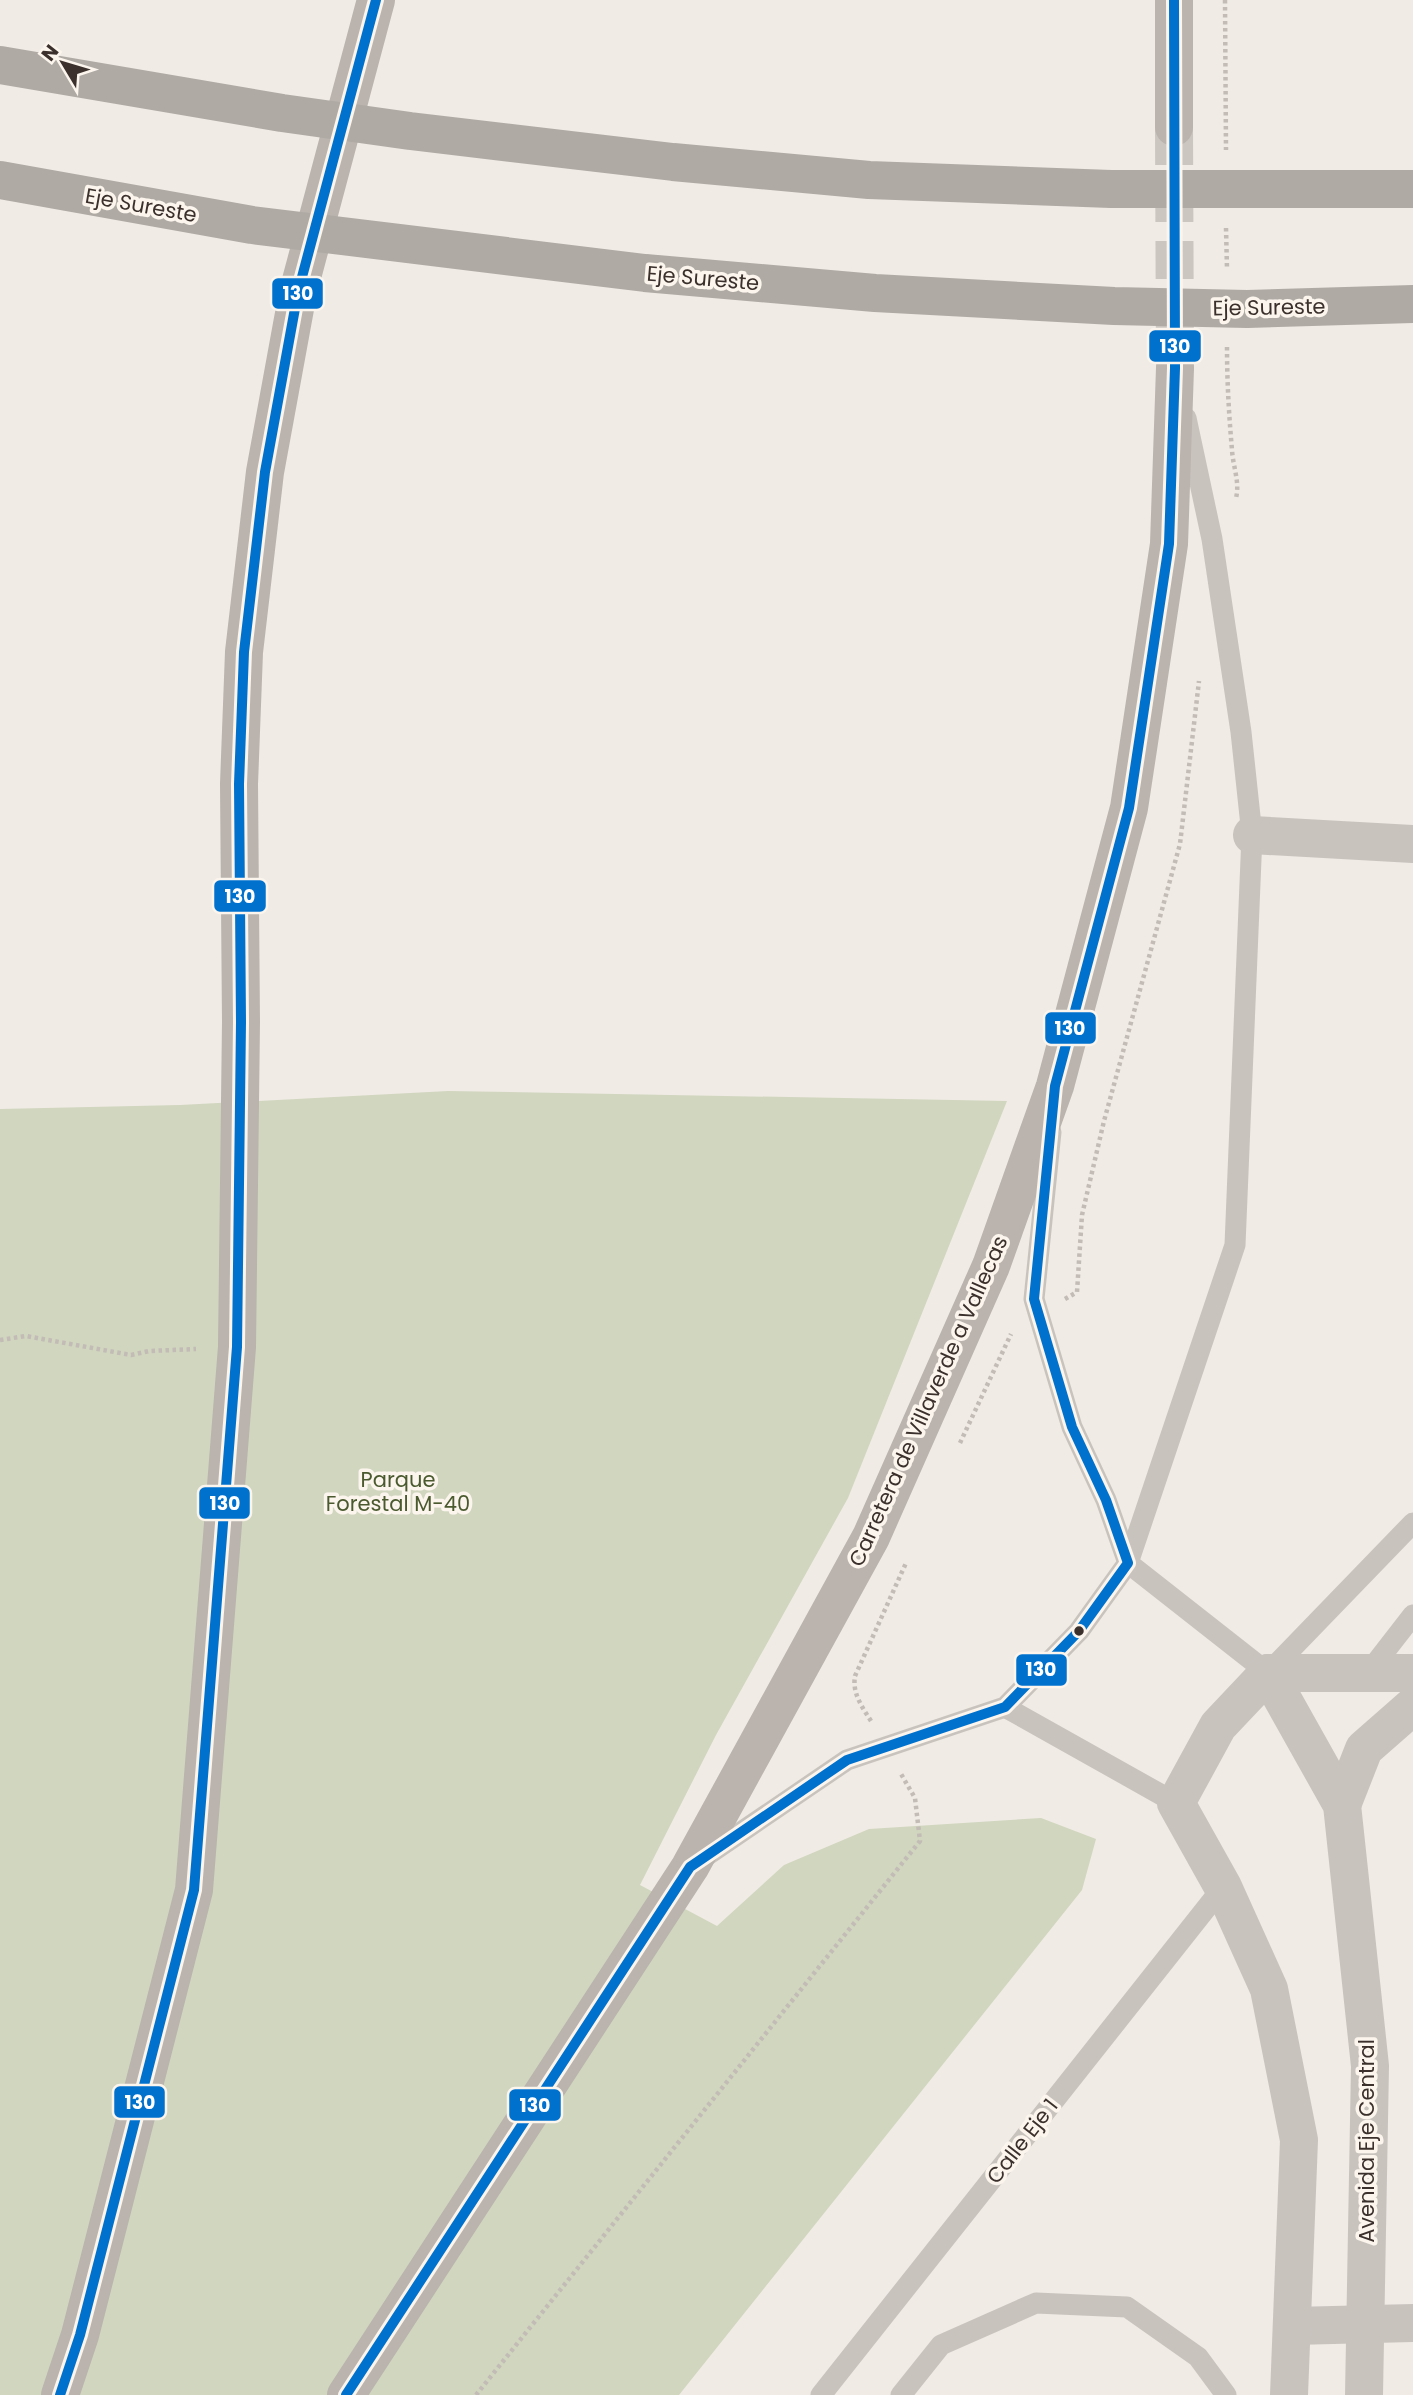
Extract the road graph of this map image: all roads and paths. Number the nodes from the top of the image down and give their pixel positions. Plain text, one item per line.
1 (376, 0) edge
2 (395, 0) edge
3 (1167, 0) edge
4 (1174, 0) edge
5 (1225, 0) edge
6 (362, 59) junction
7 (0, 65) edge
8 (1174, 71) junction
9 (1174, 127) tunnel mouth
10 (1226, 153) dead end
11 (0, 180) edge
12 (1413, 189) edge
13 (1235, 207) junction
14 (1413, 304) edge
15 (1234, 307) junction
16 (1175, 368) joint
17 (1239, 487) dead end
18 (1200, 669) dead end
19 (1252, 835) junction
20 (1413, 844) edge
21 (1055, 1086) junction
22 (1060, 1302) dead end
23 (1009, 1335) dead end
24 (0, 1340) edge
25 (237, 1347) junction
26 (958, 1449) dead end
27 (1413, 1522) edge
28 (906, 1562) dead end
29 (1128, 1563) junction
30 (1413, 1615) edge
31 (1268, 1673) junction
32 (1368, 1673) junction
33 (1413, 1673) edge
34 (1413, 1706) edge
35 (1005, 1707) junction
36 (864, 1710) dead end
37 (915, 1798) dead end
38 (1176, 1803) junction
39 (1342, 1805) junction
40 (690, 1867) junction
41 (1223, 1887) junction
42 (1363, 2323) junction
43 (1413, 2323) edge
44 (1293, 2326) junction
45 (60, 2395) edge
46 (346, 2395) edge
47 (476, 2395) edge
48 (821, 2395) edge
49 (901, 2395) edge
50 (1226, 2395) edge
51 (1289, 2395) edge
52 (1364, 2395) edge

1 - 6 main road
2 - 6 main road
3 - 8 main road
4 - 8 main road
5 - 10 path
6 - 25 main road
7 - 13 highway
8 - 9 main road
11 - 15 highway, Eje Sureste
12 - 13 highway
13 - 15 path
14 - 15 highway, Eje Sureste
15 - 17 path
16 - 19 lane
16 - 21 main road, Carretera de Villaverde a Vallecas
18 - 22 path
19 - 20 street
19 - 29 lane
21 - 29 lane
21 - 40 main road, Carretera de Villaverde a Vallecas
23 - 26 path
24 - 25 path
25 - 45 main road
27 - 31 lane
28 - 36 path
29 - 31 lane
29 - 35 lane
30 - 32 lane
31 - 32 street
31 - 38 street
31 - 39 street
32 - 33 street
34 - 39 street
35 - 38 lane
35 - 40 lane
37 - 47 path
38 - 41 street
39 - 42 street, Avenida Eje Central
40 - 46 main road, Carretera de Villaverde a Vallecas
41 - 44 street
41 - 48 lane, Calle Eje 1
42 - 43 street
42 - 44 street
42 - 52 street, Avenida Eje Central
44 - 51 street
49 - 50 lane

